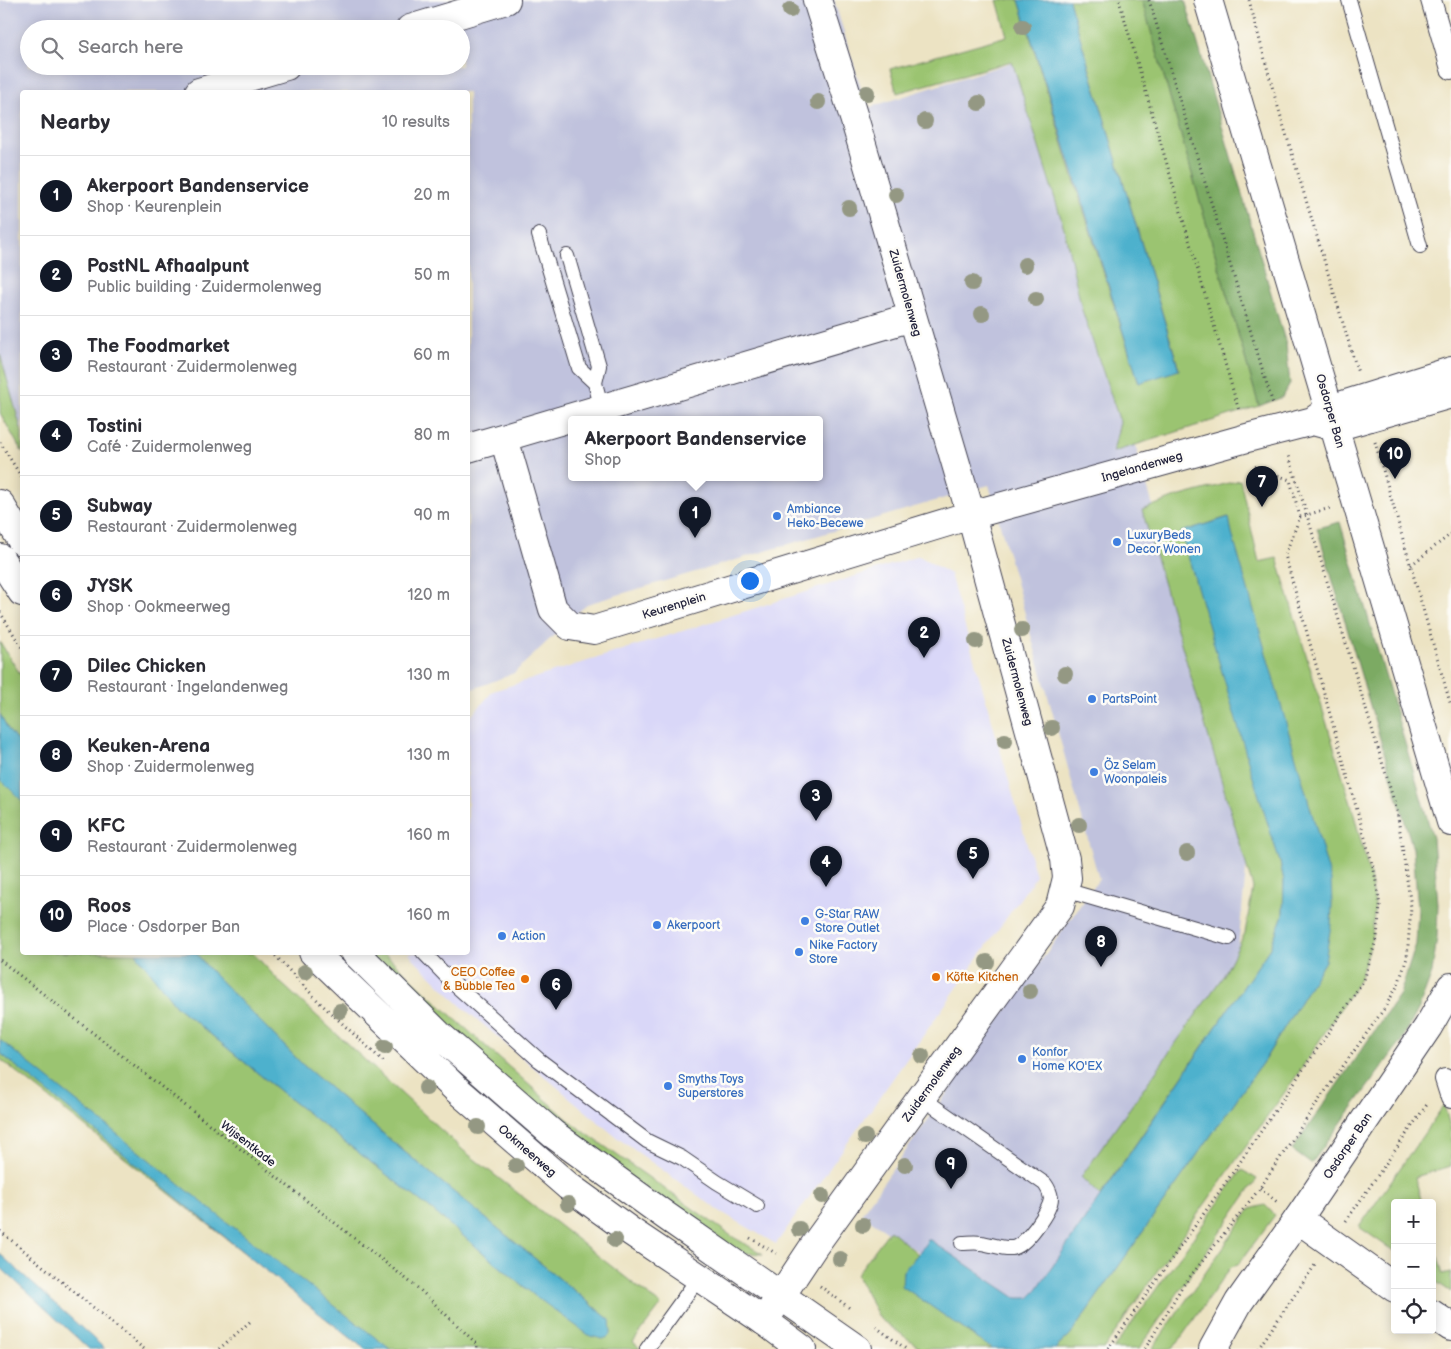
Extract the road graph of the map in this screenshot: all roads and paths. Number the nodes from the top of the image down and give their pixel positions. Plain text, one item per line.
1 (506, 0) edge
2 (817, 0) edge
3 (1119, 0) edge
4 (1149, 0) edge
5 (1208, 0) edge
6 (1249, 0) edge
7 (1349, 0) edge
8 (1431, 0) edge
9 (440, 20) edge
10 (1451, 68) edge
11 (256, 75) edge
12 (206, 90) edge
13 (538, 235) dead end
14 (1420, 246) dead end
15 (567, 256) dead end
16 (912, 316) junction
17 (1451, 371) edge
18 (1451, 394) edge
19 (599, 396) junction
20 (1367, 407) junction
21 (1326, 419) junction
22 (1281, 429) junction
23 (504, 438) junction
24 (1247, 438) junction
25 (0, 442) edge
26 (470, 447) edge
27 (20, 475) edge
28 (0, 504) edge
29 (971, 516) junction
30 (1451, 534) edge
31 (20, 538) edge
32 (0, 544) edge
33 (0, 558) edge
34 (20, 563) edge
35 (1411, 565) junction
36 (20, 589) edge
37 (0, 612) edge
38 (20, 645) edge
39 (1451, 706) edge
40 (1451, 822) edge
41 (1065, 890) junction
42 (1229, 938) dead end
43 (316, 955) edge
44 (357, 955) edge
45 (426, 955) edge
46 (0, 960) edge
47 (1451, 987) edge
48 (1445, 1079) joint
49 (922, 1098) junction
50 (1451, 1098) edge
51 (757, 1206) dead end
52 (1298, 1219) junction
53 (0, 1231) edge
54 (962, 1243) dead end
55 (1331, 1243) junction
56 (700, 1276) junction
57 (1391, 1285) edge
58 (780, 1296) junction
59 (1239, 1302) junction
60 (1436, 1317) edge
61 (252, 1320) dead end
62 (764, 1321) junction
63 (1451, 1327) edge
64 (144, 1349) edge
65 (219, 1349) edge
66 (477, 1349) edge
67 (646, 1349) edge
68 (802, 1349) edge
69 (857, 1349) edge
70 (1108, 1349) edge
71 (1145, 1349) edge
72 (1194, 1349) edge
73 (1213, 1349) edge
74 (1258, 1349) edge

1 - 9 street
2 - 16 street, Zuidermolenweg
3 - 24 path
4 - 22 path
5 - 21 street, Osdorper Ban
6 - 20 path
7 - 14 lane
8 - 10 street
11 - 12 street
13 - 19 lane
15 - 19 lane
16 - 19 street
16 - 29 street, Zuidermolenweg
17 - 20 street, Ingelandenweg
18 - 20 street, Ingelandenweg
19 - 23 street
20 - 21 street, Ingelandenweg
20 - 35 path
21 - 22 street, Ingelandenweg
21 - 40 street, Osdorper Ban
22 - 24 street, Ingelandenweg
22 - 71 path
23 - 26 street
23 - 29 street, Keurenplein
24 - 29 street, Ingelandenweg
24 - 70 path
25 - 27 path
28 - 31 street
29 - 41 street, Zuidermolenweg
30 - 35 path
32 - 34 street
33 - 36 street
35 - 39 path
37 - 38 path
41 - 42 lane
41 - 49 street, Zuidermolenweg
43 - 56 street, Ookmeerweg
44 - 58 street
45 - 51 lane
46 - 66 path, Wijsentkade
47 - 52 street, Osdorper Ban
48 - 50 street
48 - 55 path
49 - 54 lane
49 - 58 street, Zuidermolenweg
52 - 55 street
52 - 59 street, Osdorper Ban
53 - 64 path
55 - 57 street
55 - 74 path
56 - 62 street, Ookmeerweg
56 - 67 lane
58 - 62 street
58 - 69 street
59 - 72 street, Osdorper Ban
59 - 73 street, Osdorper Ban
60 - 63 street
61 - 65 path
62 - 68 street, Ookmeerweg

